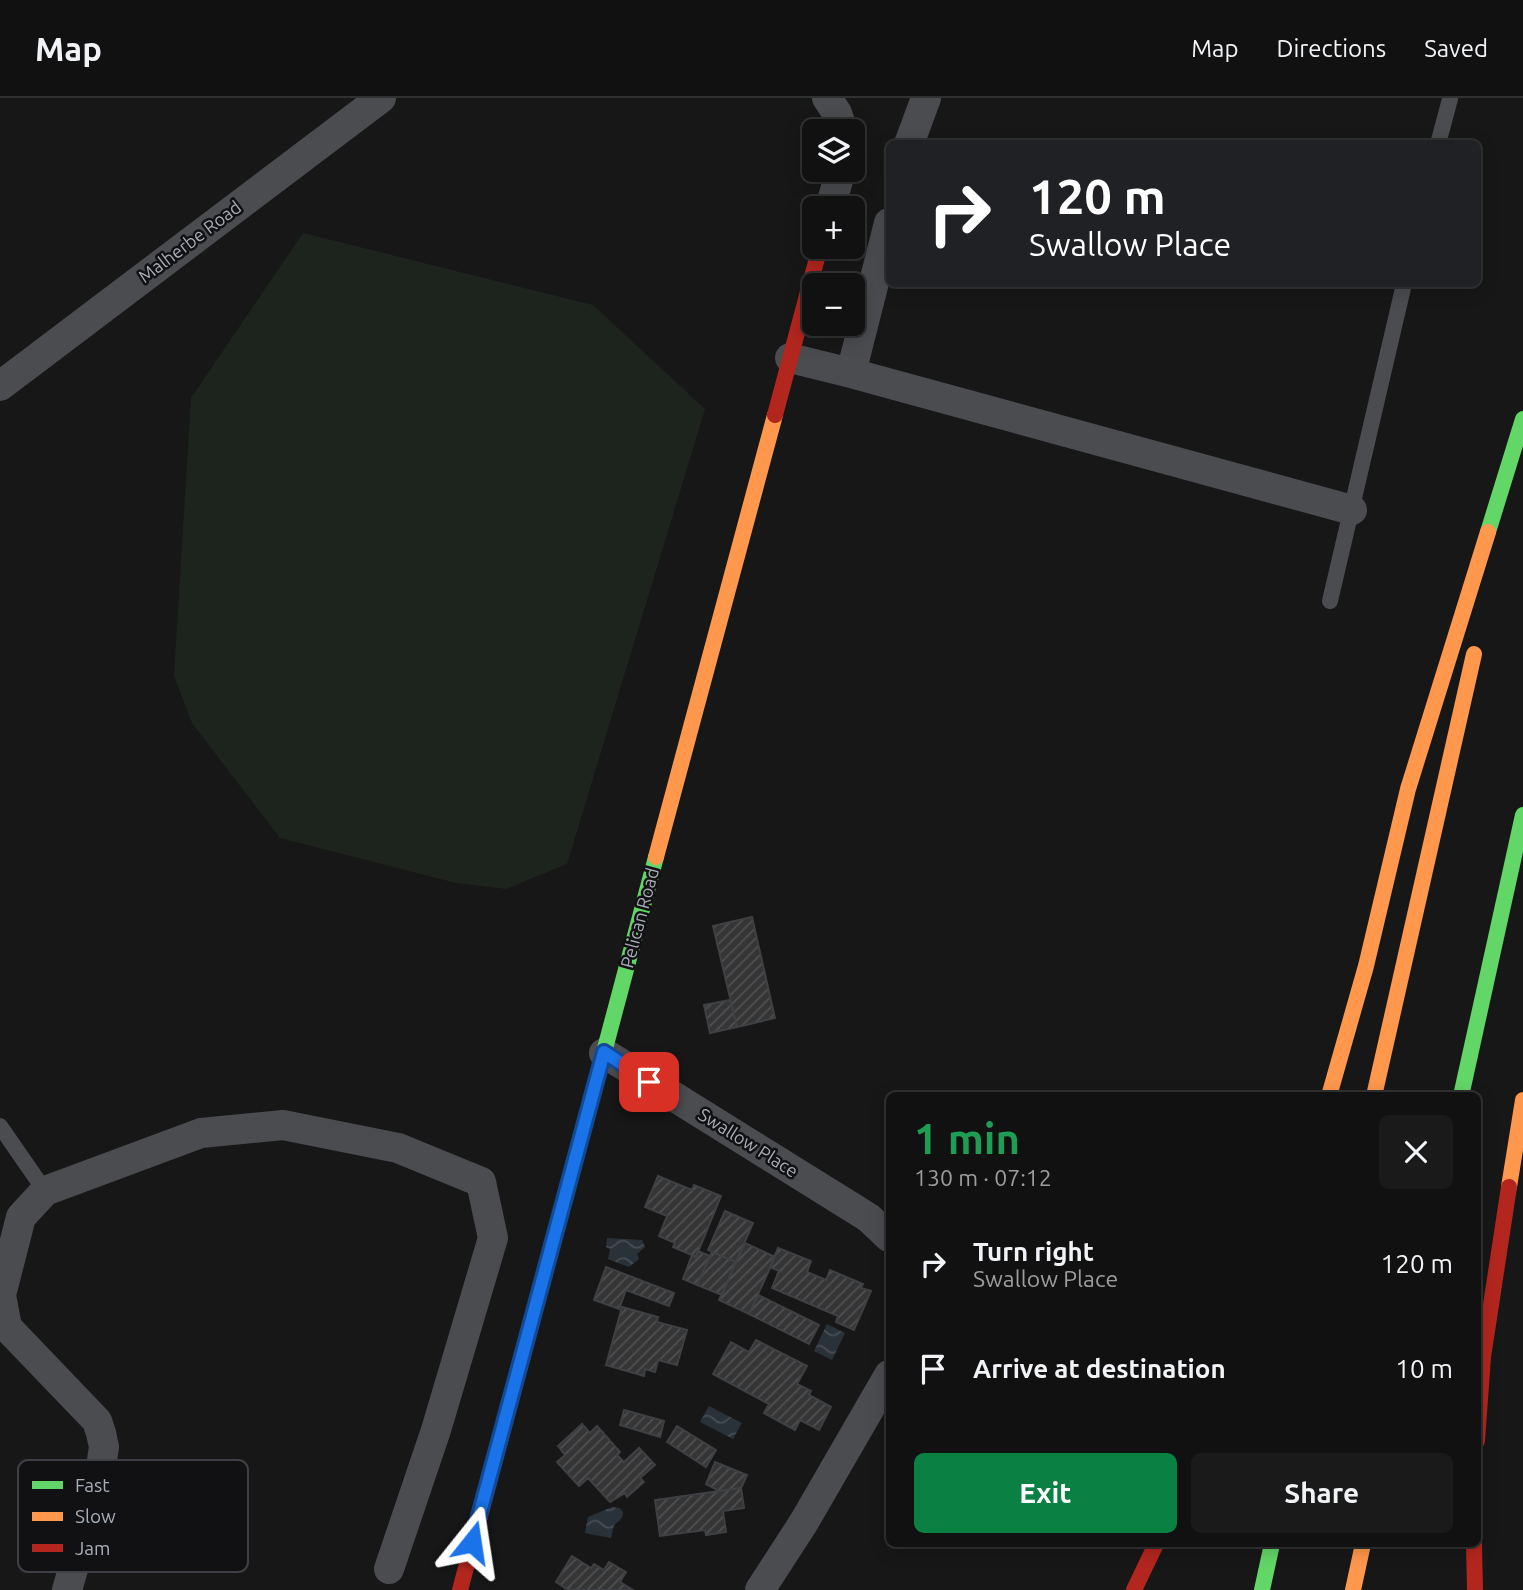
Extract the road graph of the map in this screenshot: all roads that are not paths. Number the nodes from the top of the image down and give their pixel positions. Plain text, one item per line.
1 (381, 98) edge
2 (827, 98) edge
3 (926, 98) edge
4 (1450, 99) edge
5 (839, 119) edge
6 (910, 140) edge
7 (1439, 140) edge
8 (886, 235) edge
9 (817, 259) edge
10 (1403, 287) edge
11 (790, 358) junction
12 (851, 373) junction
13 (0, 386) edge
14 (1523, 419) edge
15 (1523, 438) edge
16 (1352, 510) junction
17 (1493, 572) dead end
18 (1330, 601) dead end
19 (1477, 639) dead end
20 (1523, 815) edge
21 (604, 1052) junction
22 (1330, 1092) edge
23 (1375, 1092) edge
24 (1462, 1092) edge
25 (1523, 1100) edge
26 (0, 1126) edge
27 (45, 1191) junction
28 (886, 1234) edge
29 (886, 1380) edge
30 (1481, 1385) edge
31 (102, 1460) edge
32 (1155, 1547) edge
33 (1271, 1547) edge
34 (1362, 1547) edge
35 (1474, 1547) edge
36 (389, 1569) dead end
37 (72, 1572) edge
38 (67, 1590) edge
39 (460, 1590) edge
40 (760, 1590) edge
41 (1134, 1590) edge
42 (1262, 1590) edge
43 (1353, 1590) edge
44 (1475, 1590) edge

1 - 13 street, Malherbe Road
2 - 5 street
3 - 6 street
4 - 7 lane
8 - 12 street
9 - 11 main road, Pelican Road
10 - 16 lane
11 - 12 street
11 - 21 main road, Pelican Road
12 - 16 street
14 - 22 main road
15 - 17 main road
16 - 18 lane
19 - 23 main road
20 - 24 main road
21 - 28 street, Swallow Place
21 - 39 main road, Pelican Road
25 - 30 main road
26 - 27 lane
27 - 31 street
27 - 36 street
29 - 40 street
32 - 41 main road
33 - 42 main road
34 - 43 main road
35 - 44 main road
37 - 38 street

